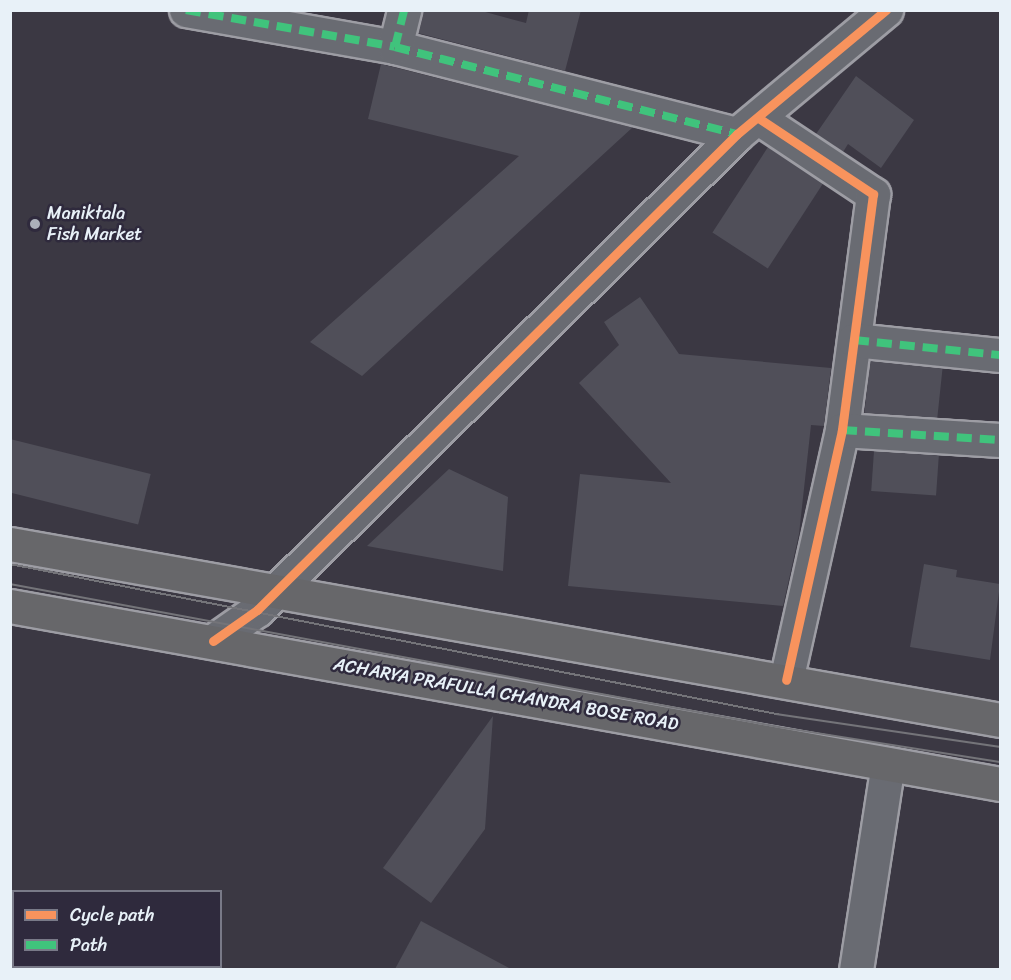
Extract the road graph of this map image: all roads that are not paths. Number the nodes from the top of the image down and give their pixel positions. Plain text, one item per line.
1 (186, 10) edge
2 (404, 10) edge
3 (886, 10) edge
4 (395, 47) junction
5 (748, 127) junction
6 (854, 340) junction
7 (1000, 355) edge
8 (842, 430) junction
9 (1000, 440) edge
10 (10, 544) edge
11 (274, 590) junction
12 (10, 606) edge
13 (213, 641) junction
14 (786, 680) junction
15 (1000, 720) edge
16 (888, 764) junction
17 (1000, 784) edge
18 (856, 969) edge

1 - 4 street
2 - 4 street
3 - 5 street
4 - 5 street
5 - 6 street
5 - 11 street
6 - 7 street
6 - 8 street
8 - 9 street
8 - 14 street
10 - 11 main road
11 - 13 street
11 - 14 main road
12 - 13 main road, ACHARYA PRAFULLA CHANDRA BOSE ROAD
13 - 16 main road, ACHARYA PRAFULLA CHANDRA BOSE ROAD
14 - 15 main road
16 - 17 main road, ACHARYA PRAFULLA CHANDRA BOSE ROAD
16 - 18 street

